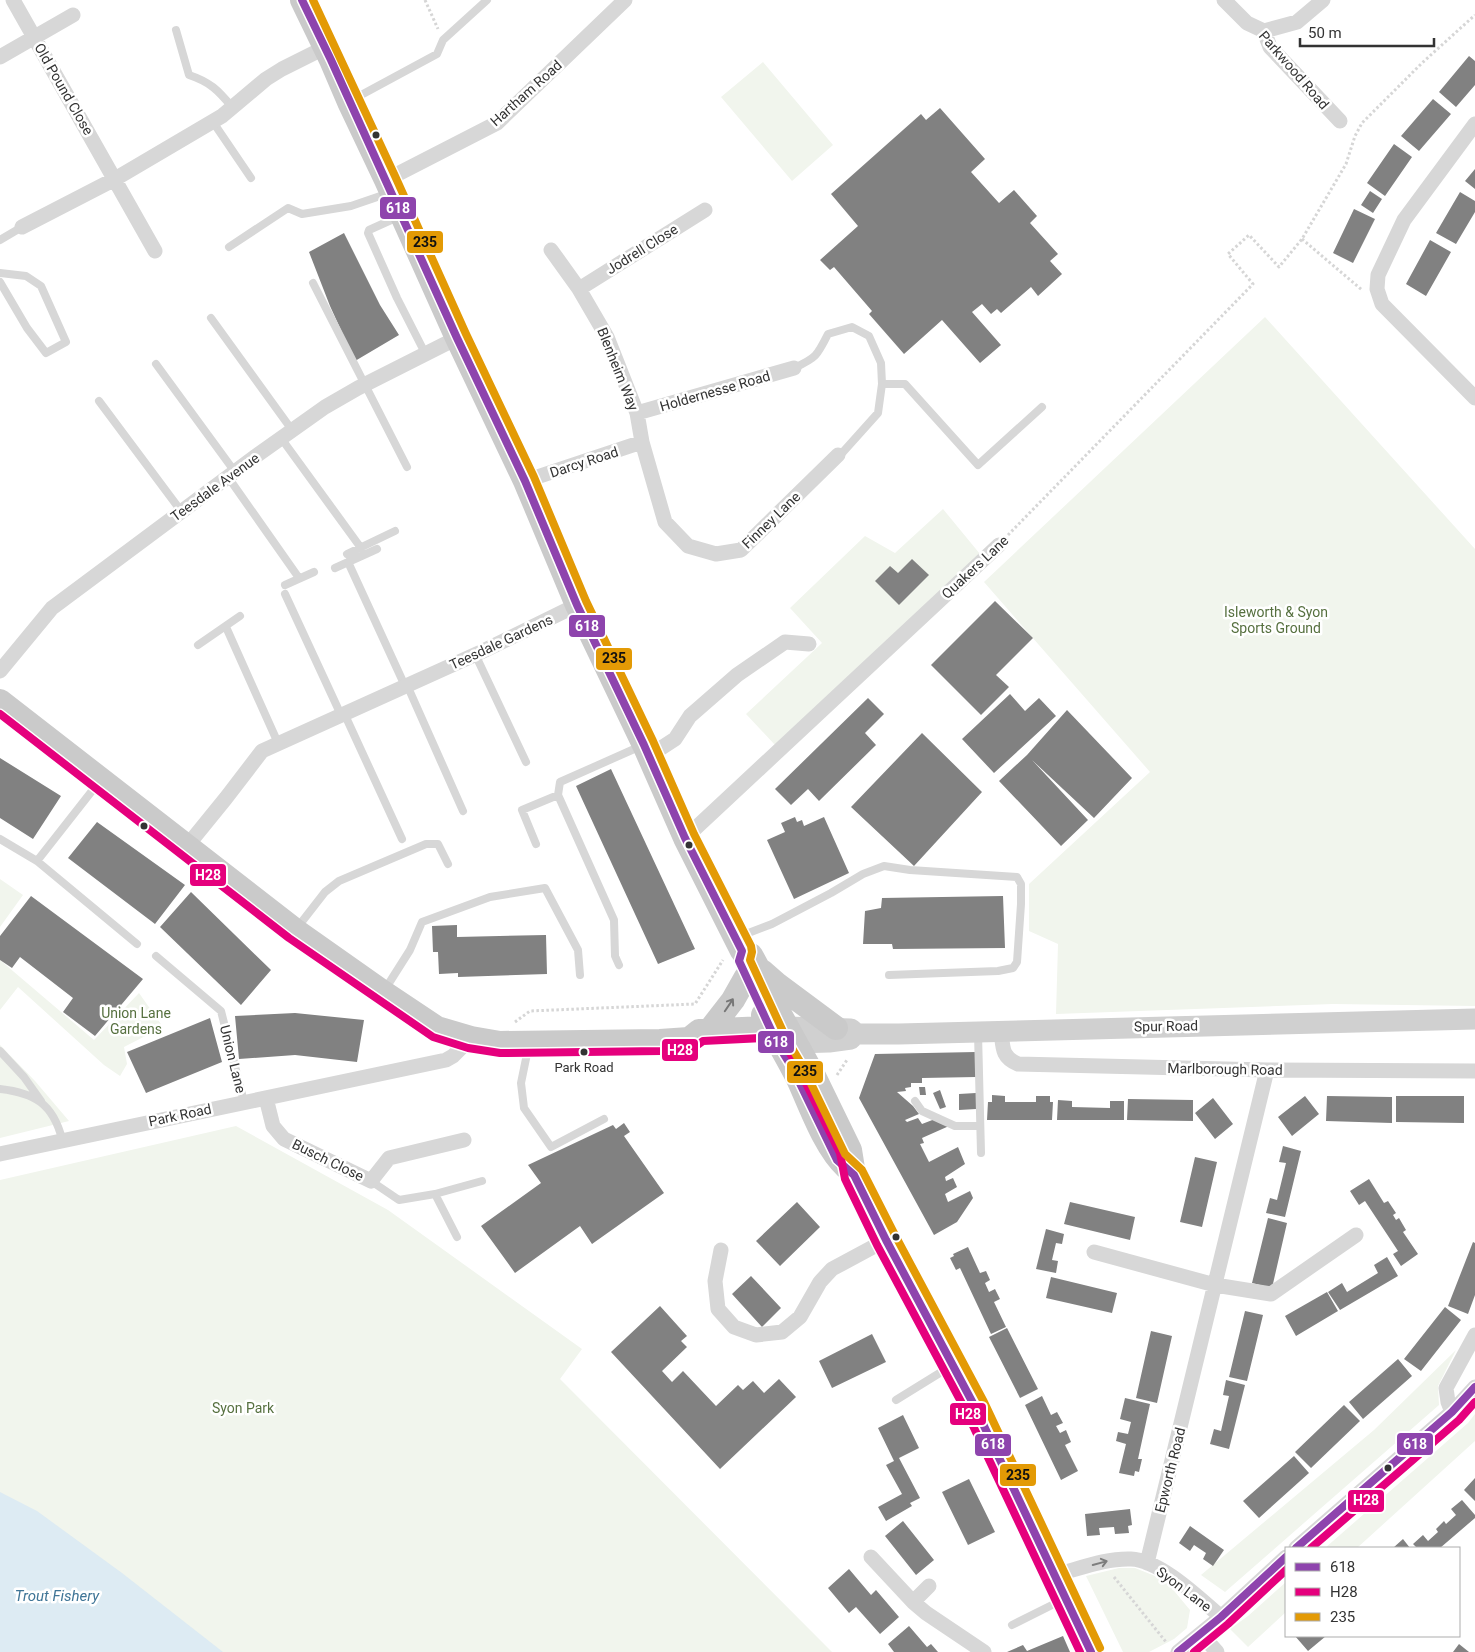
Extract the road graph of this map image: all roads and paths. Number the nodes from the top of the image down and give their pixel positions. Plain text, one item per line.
1 (13, 0) edge
2 (302, 0) edge
3 (425, 0) edge
4 (487, 0) edge
5 (626, 0) edge
6 (1224, 0) edge
7 (1324, 0) edge
8 (73, 15) dead end
9 (1475, 15) edge
10 (176, 30) dead end
11 (1264, 31) junction
12 (34, 37) junction
13 (444, 40) junction
14 (324, 48) junction
15 (0, 57) edge
16 (349, 102) junction
17 (232, 107) junction
18 (1340, 121) dead end
19 (213, 122) junction
20 (1475, 124) edge
21 (251, 178) dead end
22 (115, 179) junction
23 (388, 186) junction
24 (705, 210) dead end
25 (401, 215) junction
26 (22, 227) joint
27 (1302, 239) junction
28 (0, 240) edge
29 (230, 247) dead end
30 (551, 250) dead end
31 (155, 251) dead end
32 (0, 273) edge
33 (0, 282) edge
34 (1377, 282) junction
35 (313, 284) dead end
36 (579, 289) junction
37 (211, 318) dead end
38 (457, 338) junction
39 (425, 353) junction
40 (156, 364) dead end
41 (794, 368) joint
42 (882, 384) junction
43 (364, 385) junction
44 (1475, 398) edge
45 (99, 401) dead end
46 (1042, 407) dead end
47 (637, 413) junction
48 (287, 434) junction
49 (642, 442) junction
50 (838, 455) joint
51 (407, 467) dead end
52 (231, 474) junction
53 (525, 481) junction
54 (181, 511) junction
55 (395, 531) dead end
56 (999, 545) joint
57 (360, 548) junction
58 (377, 549) dead end
59 (347, 558) junction
60 (335, 568) dead end
61 (314, 572) dead end
62 (299, 578) junction
63 (285, 585) dead end
64 (285, 594) dead end
65 (577, 606) junction
66 (240, 616) dead end
67 (226, 627) junction
68 (809, 644) dead end
69 (198, 645) dead end
70 (475, 654) junction
71 (0, 671) edge
72 (406, 686) junction
73 (0, 701) edge
74 (342, 714) junction
75 (278, 743) junction
76 (646, 751) junction
77 (526, 762) dead end
78 (101, 779) junction
79 (558, 795) junction
80 (463, 811) dead end
81 (685, 838) junction
82 (402, 839) dead end
83 (0, 840) edge
84 (536, 844) dead end
85 (187, 846) junction
86 (37, 861) junction
87 (448, 864) dead end
88 (295, 930) junction
89 (137, 944) dead end
90 (156, 956) dead end
91 (742, 957) junction
92 (619, 965) dead end
93 (580, 975) dead end
94 (889, 975) dead end
95 (383, 992) junction
96 (1475, 1019) edge
97 (1001, 1030) junction
98 (846, 1031) junction
99 (978, 1031) junction
100 (699, 1035) junction
101 (783, 1035) junction
102 (471, 1038) junction
103 (529, 1042) junction
104 (500, 1043) junction
105 (0, 1051) edge
106 (1266, 1070) junction
107 (1475, 1071) edge
108 (0, 1089) edge
109 (266, 1098) junction
110 (915, 1100) dead end
111 (42, 1102) junction
112 (244, 1102) junction
113 (604, 1119) dead end
114 (980, 1126) junction
115 (62, 1139) junction
116 (464, 1140) dead end
117 (981, 1153) dead end
118 (0, 1154) edge
119 (371, 1181) junction
120 (482, 1181) dead end
121 (434, 1194) junction
122 (1356, 1235) dead end
123 (457, 1237) dead end
124 (886, 1240) junction
125 (721, 1250) dead end
126 (1094, 1252) dead end
127 (1215, 1285) junction
128 (1475, 1335) edge
129 (953, 1365) junction
130 (1475, 1387) edge
131 (896, 1400) dead end
132 (1452, 1412) junction
133 (1297, 1547) edge
134 (872, 1557) dead end
135 (1285, 1558) edge
136 (1103, 1563) junction
137 (1147, 1563) junction
138 (1055, 1576) junction
139 (929, 1586) dead end
140 (1066, 1598) junction
141 (913, 1602) junction
142 (1221, 1617) junction
143 (1012, 1625) dead end
144 (1200, 1634) junction
145 (1173, 1648) edge
146 (984, 1652) edge
147 (1091, 1652) edge
148 (1217, 1652) edge

1 - 12 street, Old Pound Close
2 - 14 main road
3 - 13 path
4 - 13 lane
5 - 23 street, Hartham Road
6 - 11 street, Parkwood Road
7 - 11 street
8 - 12 street
9 - 27 path
10 - 17 lane
11 - 18 street, Parkwood Road
12 - 15 street
12 - 22 street, Old Pound Close
13 - 16 lane
14 - 16 main road
14 - 17 street
16 - 23 main road
17 - 19 street
19 - 21 lane
19 - 22 street
20 - 34 street
22 - 26 street
22 - 31 street, Old Pound Close
23 - 25 main road
23 - 29 lane
24 - 36 street, Jodrell Close
25 - 38 main road
25 - 39 lane
26 - 28 lane
27 - 34 path
27 - 56 path, Quakers Lane
30 - 36 street, Blenheim Way
32 - 33 lane
34 - 44 street
35 - 43 lane
36 - 47 street, Blenheim Way
37 - 48 lane
38 - 39 street, Teesdale Avenue
38 - 53 main road
39 - 43 street, Teesdale Avenue
40 - 52 lane
41 - 42 lane
41 - 47 street, Holdernesse Road
42 - 46 lane
42 - 50 lane
43 - 48 street, Teesdale Avenue
43 - 51 lane
45 - 54 lane
47 - 49 street, Blenheim Way
48 - 52 street, Teesdale Avenue
48 - 57 lane
49 - 50 street, Finney Lane
49 - 53 street, Darcy Road
52 - 54 street, Teesdale Avenue
52 - 62 lane
53 - 65 main road
54 - 71 street, Teesdale Avenue
55 - 57 lane
56 - 81 street, Quakers Lane
57 - 59 lane
58 - 59 lane
59 - 60 lane
59 - 72 lane
61 - 62 lane
62 - 63 lane
64 - 74 lane
65 - 70 street, Teesdale Gardens
65 - 76 main road
66 - 67 lane
67 - 69 lane
67 - 75 lane
68 - 76 street
70 - 72 street, Teesdale Gardens
70 - 77 lane
72 - 74 street, Teesdale Gardens
72 - 80 lane
73 - 78 main road
74 - 75 street, Teesdale Gardens
74 - 82 lane
75 - 85 street, Teesdale Gardens
76 - 79 lane
76 - 81 main road
78 - 85 main road
78 - 86 lane
79 - 84 lane
79 - 92 lane
81 - 91 main road
83 - 86 lane
85 - 88 main road
86 - 89 lane
87 - 88 lane
88 - 95 main road
90 - 112 lane, Union Lane
91 - 94 lane
91 - 98 main road
100 -> 91 main road
91 - 101 main road
91 - 104 path
93 - 95 lane
95 - 102 main road
96 - 97 main road, Spur Road
97 - 99 main road, Spur Road
97 - 106 street, Marlborough Road
98 - 99 main road, Spur Road
98 - 101 main road, Spur Road
99 - 114 lane
100 - 101 main road
100 - 103 main road
101 - 124 main road
102 - 104 main road
102 - 109 street, Park Road
103 - 104 main road
103 - 113 lane
105 - 111 lane
106 - 107 street, Marlborough Road
106 - 127 street, Epworth Road
108 - 111 lane
109 - 112 street, Park Road
109 - 119 street, Busch Close
110 - 114 lane
111 - 115 lane
112 - 115 street, Park Road
114 - 117 lane
115 - 118 street, Park Road
116 - 119 street, Busch Close
119 - 121 lane
120 - 121 lane
121 - 123 lane
122 - 127 street
124 - 125 street
124 - 129 main road
126 - 127 street
127 - 137 street, Epworth Road
128 - 132 street
129 - 131 lane
129 - 138 main road
130 - 132 street
132 - 133 street
134 - 141 street
135 - 142 street, Syon Lane
136 - 137 street
138 -> 136 street
136 - 145 path
137 - 142 street, Syon Lane
138 - 140 main road
139 - 141 street
140 - 143 lane
140 - 147 main road
141 - 146 street
142 - 144 street, Syon Lane
144 - 145 street, Syon Lane
144 - 148 street

